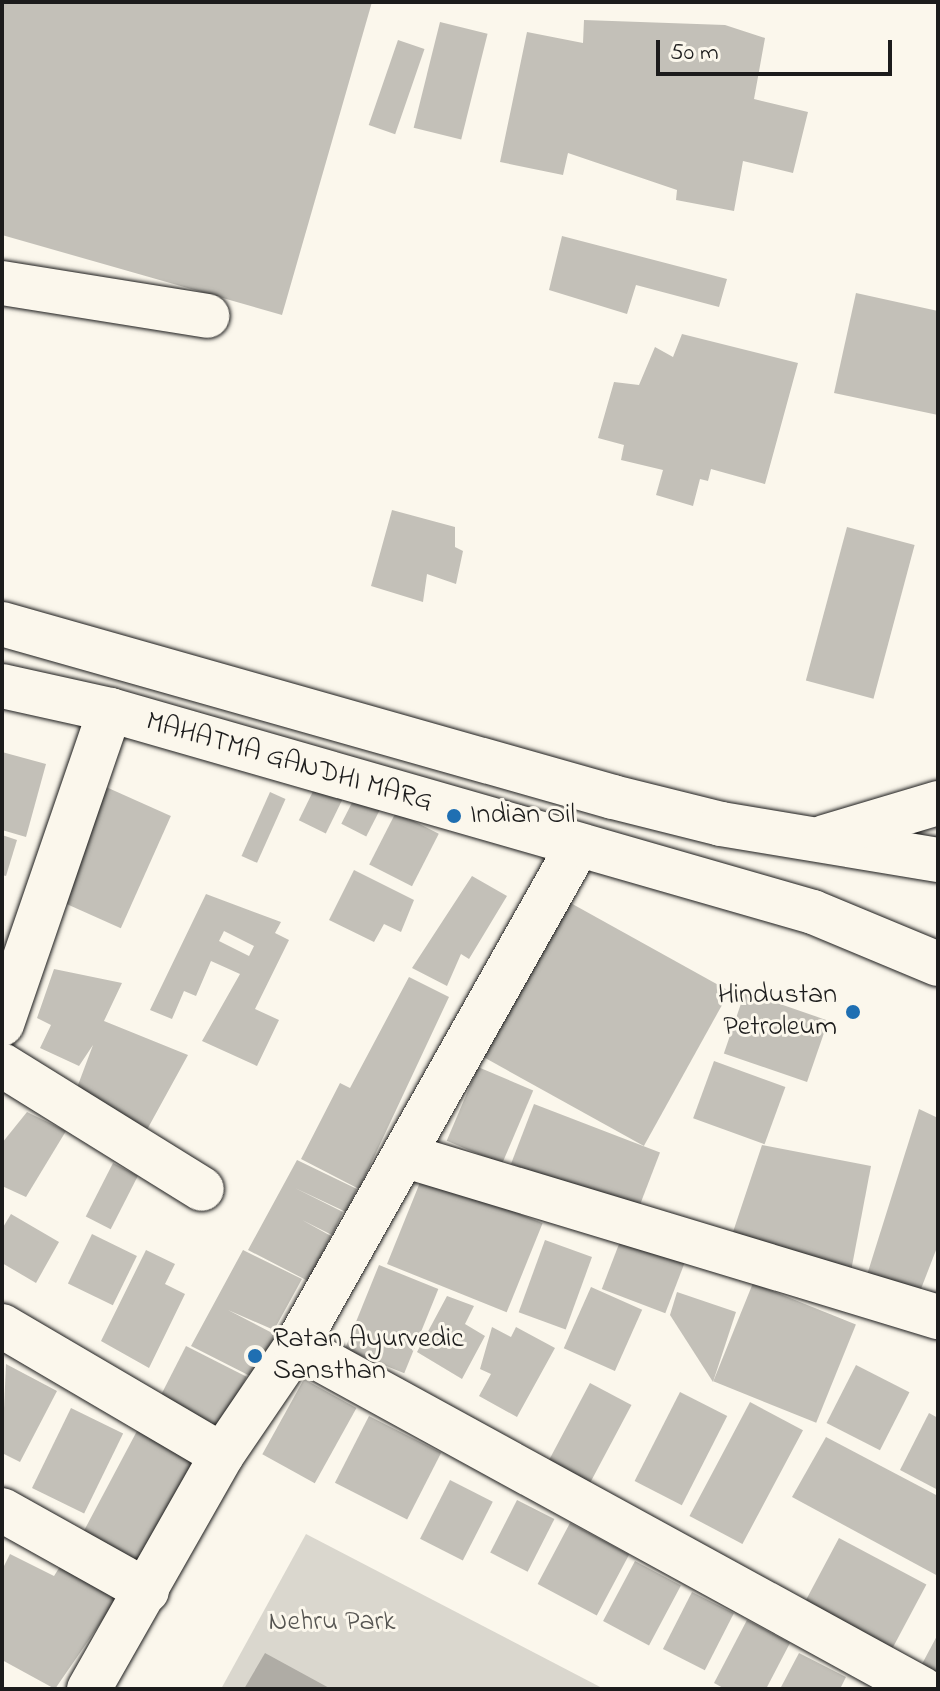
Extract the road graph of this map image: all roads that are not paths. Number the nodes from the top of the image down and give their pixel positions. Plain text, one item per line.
1 (2, 283) edge
2 (207, 316) dead end
3 (2, 624) edge
4 (2, 686) edge
5 (110, 710) junction
6 (938, 803) edge
7 (810, 841) junction
8 (577, 847) junction
9 (938, 860) edge
10 (938, 964) edge
11 (2, 1024) edge
12 (2, 1065) edge
13 (406, 1156) junction
14 (202, 1189) dead end
15 (938, 1317) edge
16 (2, 1326) edge
17 (296, 1346) junction
18 (222, 1455) junction
19 (2, 1510) edge
20 (147, 1591) junction
21 (89, 1689) edge
22 (922, 1689) edge

1 - 2 street
3 - 7 street, MAHATMA GANDHI MARG
4 - 5 street, MAHATMA GANDHI MARG
5 - 8 street, MAHATMA GANDHI MARG
5 - 11 street
6 - 7 street
7 - 9 street, MAHATMA GANDHI MARG
8 - 10 street, MAHATMA GANDHI MARG
8 - 13 street
12 - 14 street
13 - 15 street
13 - 17 street
16 - 18 street
17 - 18 street
17 - 22 street
18 - 20 street
19 - 20 street
20 - 21 street

